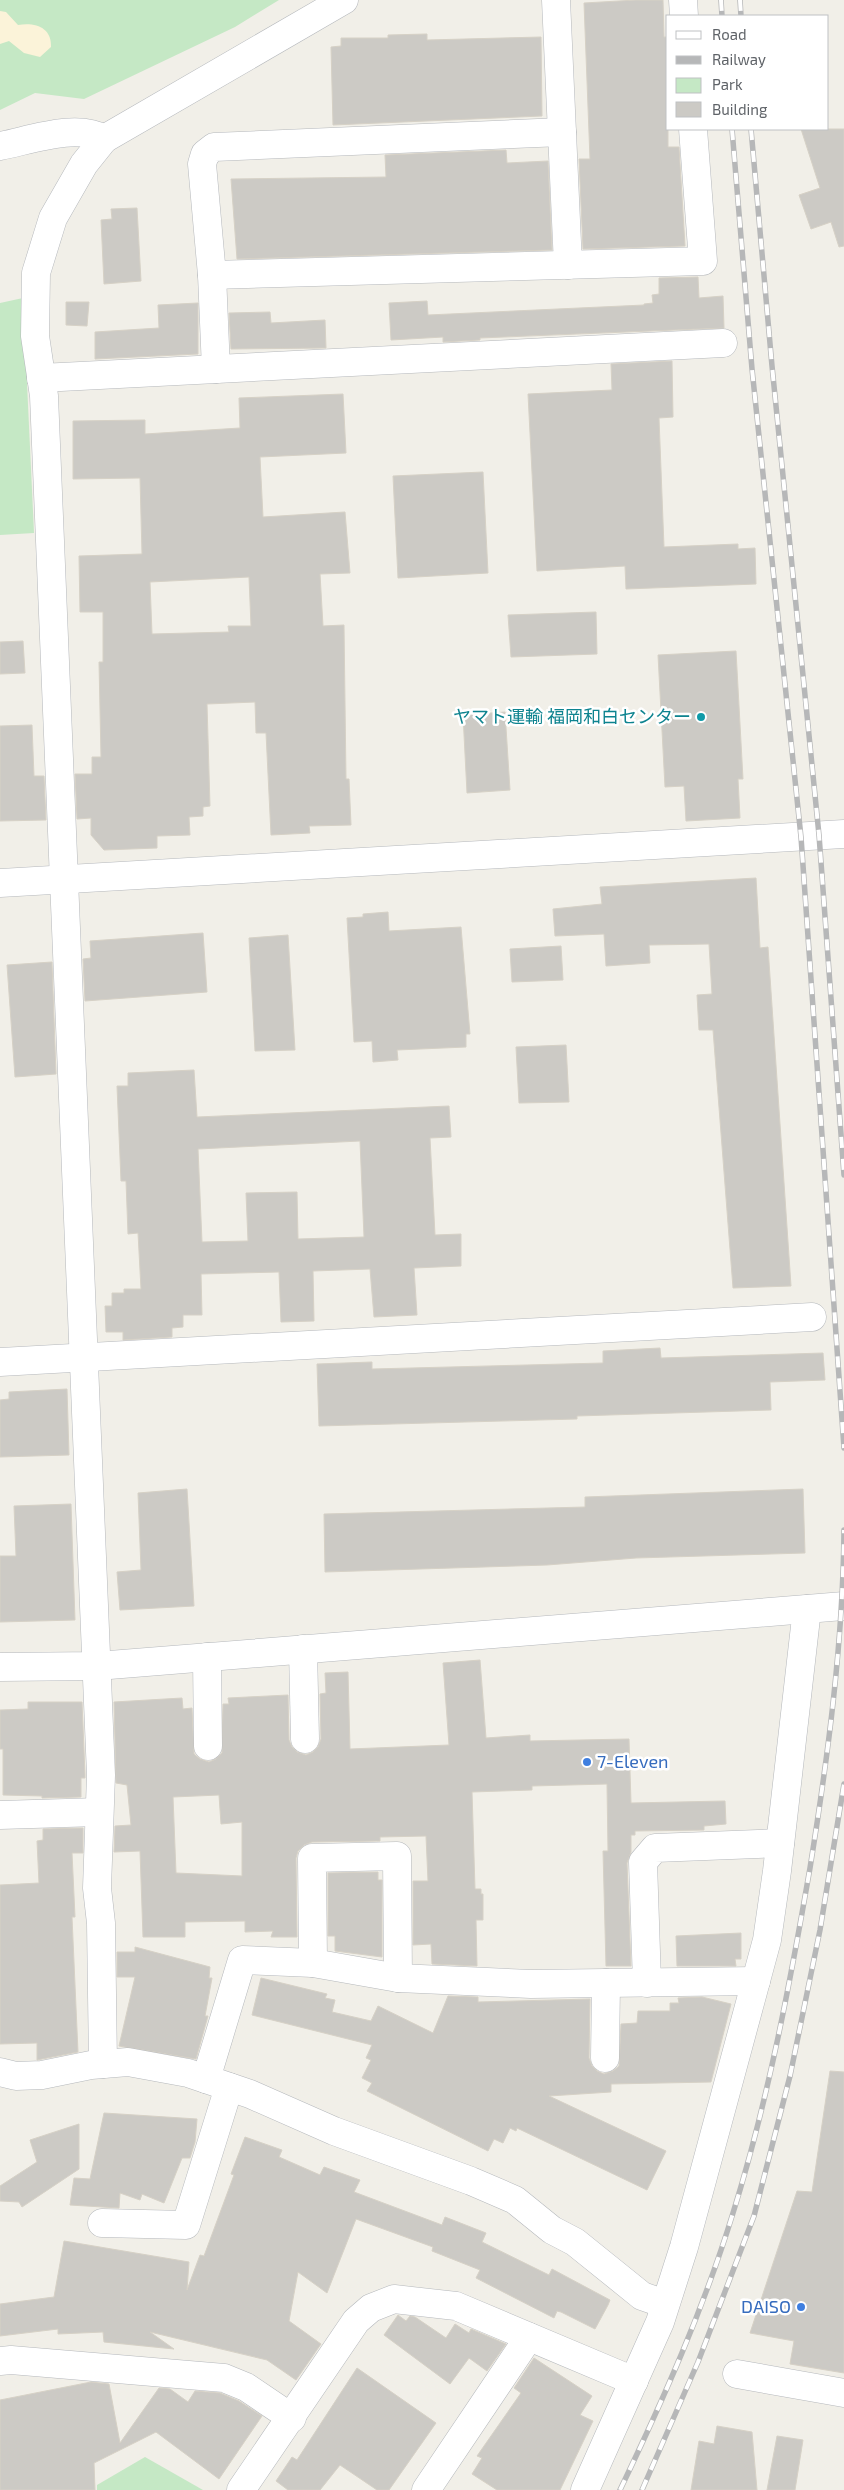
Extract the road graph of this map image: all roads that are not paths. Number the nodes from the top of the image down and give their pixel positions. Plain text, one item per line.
1 (344, 0) edge
2 (556, 0) edge
3 (682, 0) edge
4 (684, 15) edge
5 (693, 130) edge
6 (562, 132) junction
7 (104, 139) junction
8 (0, 146) edge
9 (568, 265) junction
10 (212, 275) junction
11 (723, 343) dead end
12 (216, 369) junction
13 (41, 378) junction
14 (844, 834) edge
15 (65, 879) junction
16 (0, 883) edge
17 (812, 1317) dead end
18 (84, 1357) junction
19 (0, 1362) edge
20 (844, 1606) edge
21 (807, 1609) junction
22 (303, 1649) junction
23 (207, 1657) junction
24 (97, 1666) junction
25 (0, 1667) edge
26 (305, 1739) dead end
27 (208, 1746) dead end
28 (99, 1812) junction
29 (0, 1815) edge
30 (780, 1843) junction
31 (312, 1963) junction
32 (398, 1978) junction
33 (756, 1981) junction
34 (606, 1983) junction
35 (647, 1983) junction
36 (605, 2058) dead end
37 (103, 2064) junction
38 (0, 2072) edge
39 (218, 2083) junction
40 (102, 2223) dead end
41 (665, 2304) junction
42 (530, 2337) junction
43 (0, 2361) edge
44 (737, 2374) dead end
45 (634, 2381) junction
46 (844, 2393) edge
47 (292, 2418) junction
48 (241, 2490) edge
49 (426, 2490) edge
50 (585, 2490) edge

1 - 7 street
2 - 6 street
3 - 4 street
5 - 9 street
6 - 9 street
6 - 10 street
7 - 8 street
7 - 13 street
9 - 10 street
10 - 12 street
11 - 12 street
12 - 13 street
13 - 15 street
14 - 15 street
15 - 16 street
15 - 18 street
17 - 18 street
18 - 19 street
18 - 24 street
20 - 21 street
21 - 22 street
21 - 30 street
22 - 23 street
22 - 26 street
23 - 24 street
23 - 27 street
24 - 25 street
24 - 28 street
28 - 29 street
28 - 37 street
30 - 33 street
30 - 35 street
31 - 32 street
31 - 32 street
31 - 39 street
32 - 34 street
33 - 35 street
33 - 41 street
34 - 35 street
34 - 36 street
37 - 38 street
37 - 39 street
39 - 40 street
39 - 41 street
41 - 45 street
42 - 45 street
42 - 47 street
42 - 49 street
43 - 47 street
44 - 46 street
45 - 50 street
47 - 48 street

